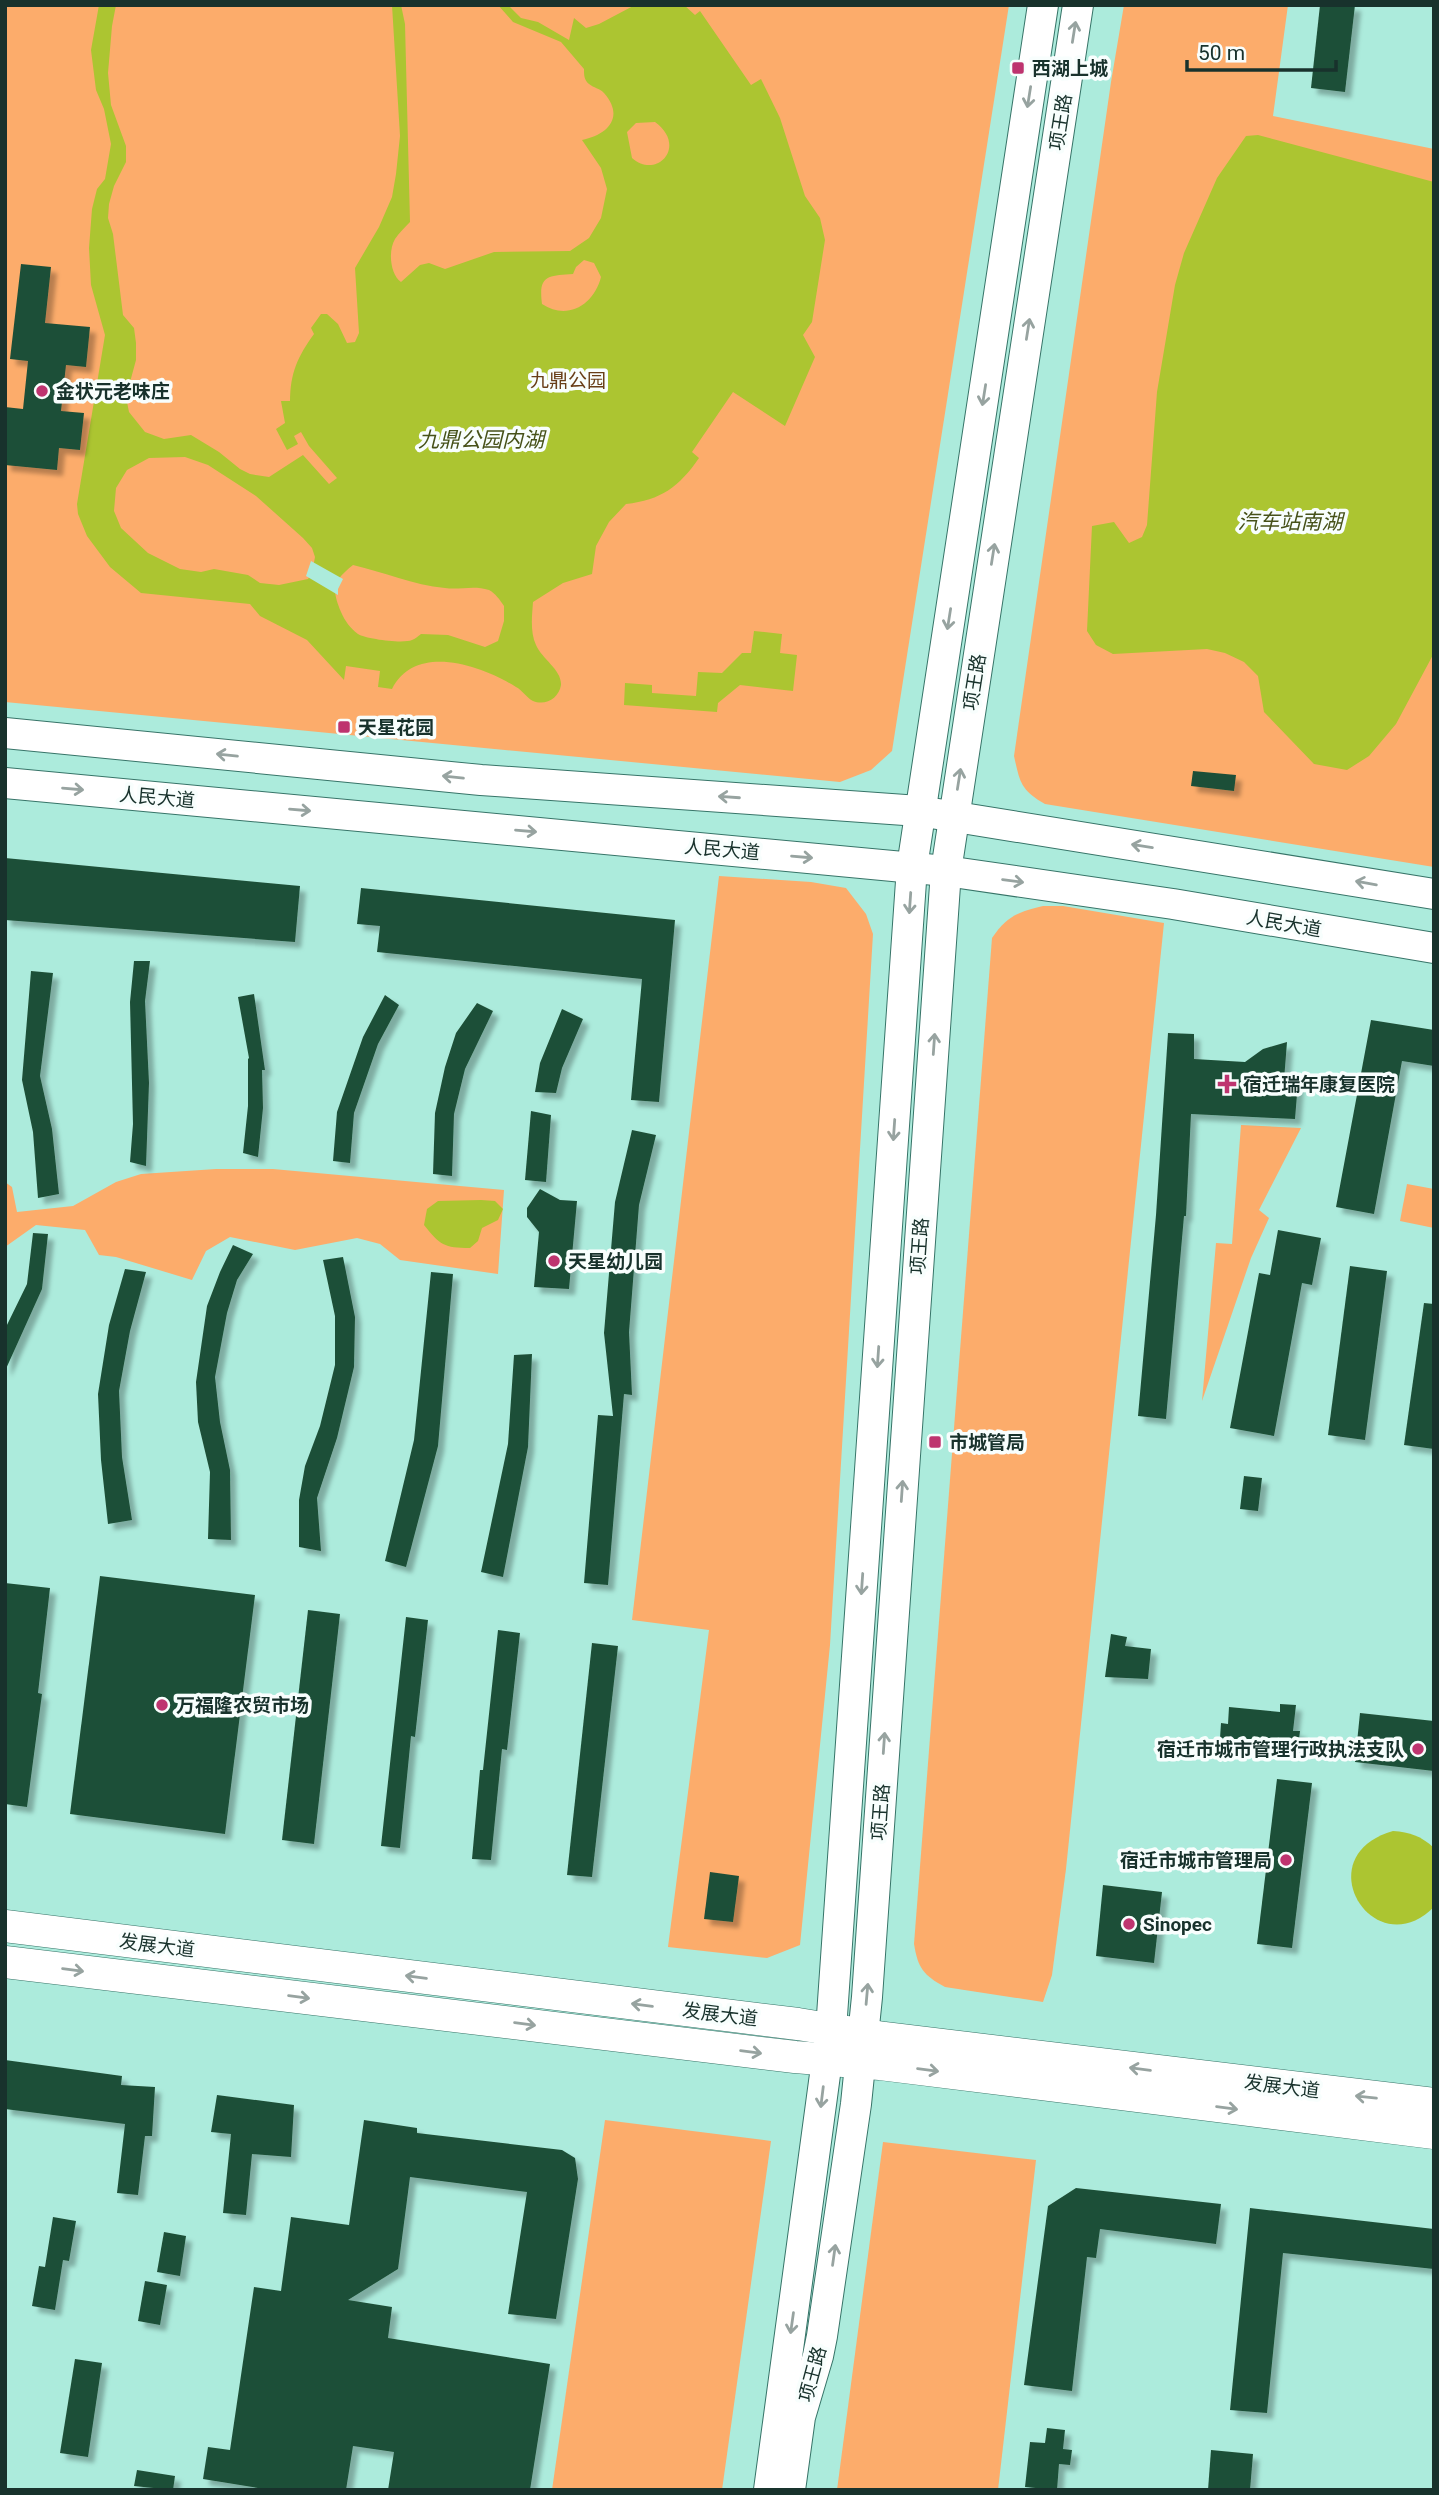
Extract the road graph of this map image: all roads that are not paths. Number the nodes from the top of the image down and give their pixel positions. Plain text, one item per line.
1 (1042, 5) edge
2 (1078, 5) edge
3 (5, 733) edge
4 (5, 783) edge
5 (919, 811) junction
6 (953, 816) junction
7 (912, 867) junction
8 (946, 871) junction
9 (1434, 894) edge
10 (1434, 948) edge
11 (5, 1926) edge
12 (5, 1962) edge
13 (829, 2045) junction
14 (861, 2048) junction
15 (1434, 2104) edge
16 (1434, 2133) edge
17 (769, 2490) edge
18 (790, 2490) edge

1 -> 5 main road, 项王路
6 -> 2 main road, 项王路
5 -> 3 main road
4 -> 7 main road, 人民大道
5 - 6 main road
5 - 7 main road, 项王路
6 - 8 main road, 项王路
9 -> 6 main road
7 - 8 main road, 人民大道
7 -> 13 main road, 项王路
8 -> 10 main road, 人民大道
14 -> 8 main road, 项王路
13 -> 11 main road, 发展大道
12 -> 13 main road, 发展大道
13 - 14 main road, 发展大道
13 -> 17 main road, 项王路
15 -> 14 main road, 发展大道
14 -> 16 main road, 发展大道
18 -> 14 main road, 项王路

